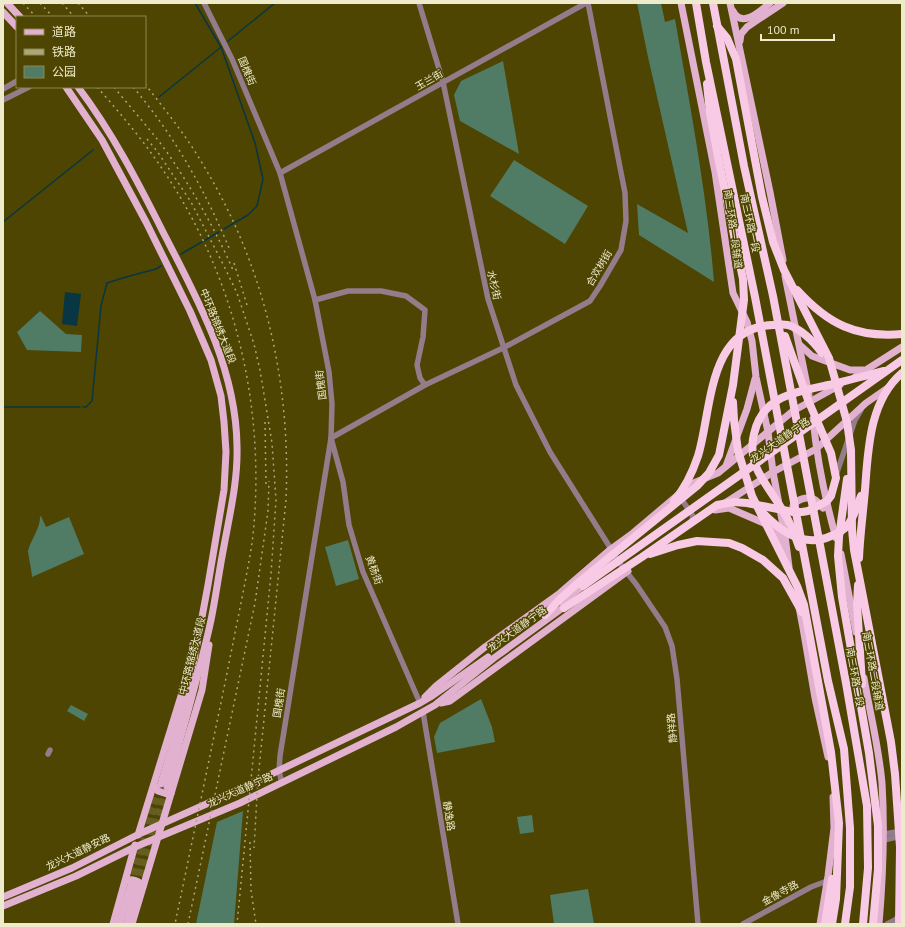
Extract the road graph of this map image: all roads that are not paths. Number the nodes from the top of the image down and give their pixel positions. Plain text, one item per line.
1 (7, 3) edge
2 (204, 3) edge
3 (419, 3) edge
4 (587, 3) edge
5 (682, 3) edge
6 (696, 3) edge
7 (713, 3) edge
8 (770, 3) edge
9 (783, 3) edge
10 (730, 5) edge
11 (3, 12) edge
12 (19, 16) edge
13 (717, 25) junction
14 (16, 26) edge
15 (740, 52) junction
16 (706, 62) junction
17 (16, 82) edge
18 (443, 82) junction
19 (27, 88) edge
20 (67, 88) edge
21 (79, 88) edge
22 (3, 89) edge
23 (3, 100) edge
24 (280, 173) junction
25 (784, 270) junction
26 (315, 300) junction
27 (776, 313) junction
28 (902, 334) edge
29 (800, 345) junction
30 (902, 347) edge
31 (503, 348) junction
32 (902, 360) edge
33 (902, 367) edge
34 (868, 369) junction
35 (890, 369) junction
36 (902, 373) edge
37 (756, 377) junction
38 (902, 377) edge
39 (835, 378) junction
40 (733, 385) junction
41 (425, 386) junction
42 (862, 392) junction
43 (811, 402) junction
44 (866, 403) junction
45 (768, 432) junction
46 (799, 436) joint
47 (331, 438) junction
48 (816, 449) junction
49 (850, 450) junction
50 (773, 472) junction
51 (718, 473) junction
52 (866, 478) junction
53 (678, 495) junction
54 (827, 502) junction
55 (758, 508) junction
56 (715, 510) junction
57 (829, 513) junction
58 (661, 515) junction
59 (688, 529) junction
60 (785, 536) junction
61 (612, 549) junction
62 (642, 557) junction
63 (788, 560) junction
64 (808, 569) junction
65 (626, 572) junction
66 (584, 587) junction
67 (564, 608) joint
68 (545, 615) joint
69 (212, 618) junction
70 (810, 637) junction
71 (420, 703) junction
72 (435, 705) junction
73 (423, 712) junction
74 (865, 722) junction
75 (279, 771) junction
76 (282, 782) junction
77 (161, 785) junction
78 (171, 793) junction
79 (162, 824) junction
80 (834, 828) junction
81 (902, 831) edge
82 (138, 834) junction
83 (902, 836) edge
84 (158, 837) junction
85 (884, 837) junction
86 (135, 847) junction
87 (828, 881) junction
88 (134, 885) junction
89 (850, 887) junction
90 (3, 897) edge
91 (3, 906) edge
92 (902, 913) edge
93 (113, 924) edge
94 (119, 924) edge
95 (126, 924) edge
96 (132, 924) edge
97 (458, 924) edge
98 (698, 924) edge
99 (743, 924) edge
100 (826, 924) edge
101 (845, 924) edge
102 (863, 924) edge
103 (873, 924) edge
104 (879, 924) edge
105 (887, 924) edge
106 (899, 924) edge

1 - 12 main road
2 - 24 street, 国槐街
3 - 18 street, 水杉街
4 - 18 street, 玉兰街
4 - 31 street, 合欢树街
5 - 37 main road, 南三环路一段辅道
6 - 16 highway, 南三环路一段
7 - 13 highway, 南三环路一段
8 - 10 main road
9 - 15 main road
10 - 15 main road
11 - 14 main road
13 - 25 highway
13 - 27 highway, 南三环路一段
15 - 29 main road
16 - 40 highway
16 - 64 highway, 南三环路一段
17 - 22 street
18 - 24 street, 玉兰街
18 - 31 street, 水杉街
19 - 23 street
20 - 77 main road, 中环路锦绣大道段
21 - 69 main road, 中环路锦绣大道段
24 - 26 street, 国槐街
25 - 28 highway
25 - 39 highway
26 - 41 street
26 - 47 street, 国槐街
27 - 46 highway, 南三环路一段
27 - 62 highway
29 - 34 main road
29 - 43 main road
30 - 34 main road
31 - 41 street, 合欢树街
31 - 61 street, 水杉街
32 - 35 highway
33 - 42 highway
34 - 43 main road
35 - 42 highway
35 - 64 highway
36 - 52 highway
37 - 45 main road, 南三环路一段辅道
37 - 51 main road
38 - 44 main road
39 - 49 highway
39 - 58 highway
40 - 55 highway
40 - 58 highway
41 - 47 street, 合欢树街
42 - 66 highway, 龙兴大道静宁路
43 - 45 main road
43 - 48 main road, 南三环路二段辅道
44 - 48 main road
44 - 54 street
45 - 50 main road, 南三环路一段辅道
45 - 51 main road
46 - 102 highway, 南三环路二段
47 - 71 street, 黄杨街
47 - 75 street, 国槐街
48 - 50 main road
48 - 54 main road, 南三环路二段辅道
49 - 74 highway
49 - 106 highway
50 - 56 main road
50 - 60 main road
51 - 53 main road
52 - 55 highway
52 - 74 highway
53 - 59 street
53 - 61 main road
54 - 57 main road, 南三环路二段辅道
55 - 70 highway
56 - 59 main road
56 - 63 main road
57 - 60 main road
57 - 85 main road, 南三环路二段辅道
58 - 66 highway
59 - 65 main road
60 - 63 main road
61 - 65 street, 静祥路
61 - 71 main road
62 - 66 highway
62 - 70 highway
63 - 80 main road
64 - 89 highway
65 - 72 main road
65 - 98 street, 静祥路
66 - 67 highway
66 - 68 highway
67 - 72 main road, 龙兴大道静宁路
68 - 71 main road, 龙兴大道静宁路
69 - 77 main road, 中环路锦绣大道段
69 - 78 main road
70 - 100 highway
71 - 75 main road, 龙兴大道静宁路
72 - 73 main road, 龙兴大道静宁路
73 - 76 main road, 龙兴大道静宁路
73 - 97 street, 静逸路
74 - 103 highway
75 - 76 street, 国槐街
75 - 79 main road, 龙兴大道静宁路
76 - 84 main road, 龙兴大道静宁路
77 - 78 main road
77 - 82 main road
78 - 79 main road
79 - 82 main road, 龙兴大道静安路
79 - 84 main road
80 - 87 main road
80 - 100 street
81 - 85 street
82 - 86 main road
82 - 90 main road, 龙兴大道静安路
83 - 85 street
84 - 86 main road, 龙兴大道静安路
84 - 88 main road
85 - 104 main road, 南三环路二段辅道
86 - 88 main road
86 - 91 main road, 龙兴大道静安路
87 - 99 street, 金像寺路
87 - 100 main road
88 - 93 main road
88 - 94 main road
88 - 95 main road
88 - 96 main road
89 - 100 highway
89 - 101 highway
92 - 105 street

